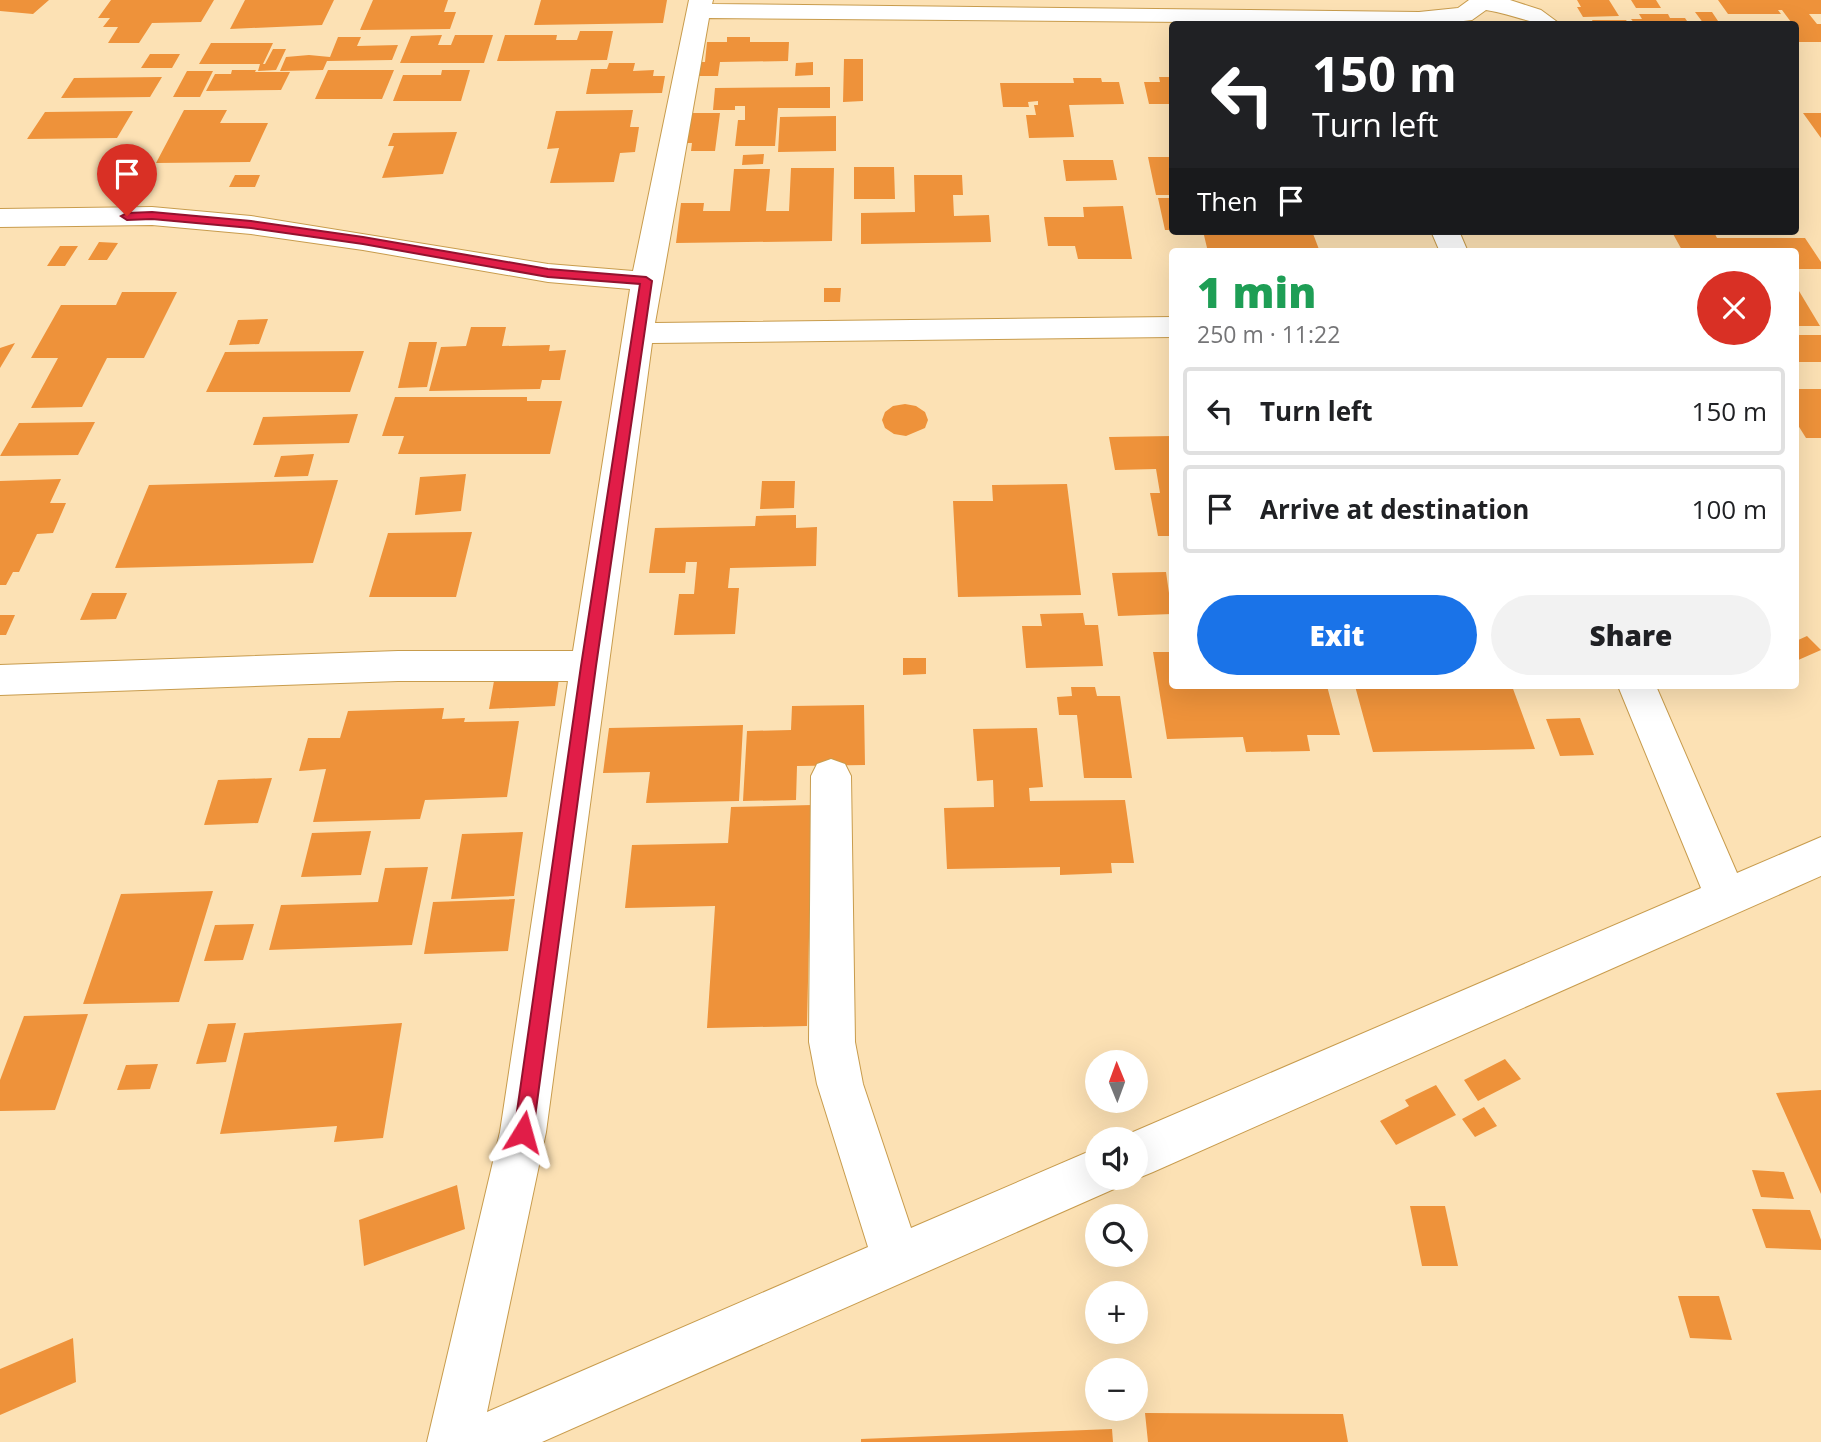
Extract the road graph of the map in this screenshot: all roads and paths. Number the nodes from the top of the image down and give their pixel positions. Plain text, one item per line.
1 (1481, 1) edge
2 (701, 6) edge
3 (1544, 21) edge
4 (0, 218) edge
5 (646, 281) junction
6 (1169, 327) edge
7 (639, 333) junction
8 (589, 666) junction
9 (0, 680) edge
10 (1638, 689) edge
11 (831, 776) dead end
12 (1821, 856) edge
13 (1726, 897) junction
14 (1148, 1150) edge
15 (1085, 1177) edge
16 (897, 1259) junction
17 (454, 1442) edge
18 (481, 1442) edge

1 - 2 street
1 - 3 street
2 - 5 street
4 - 5 street
5 - 7 street
6 - 7 street
7 - 8 street
8 - 9 street
8 - 17 street
10 - 13 street
11 - 16 street
12 - 13 street
13 - 14 street
15 - 16 street
16 - 18 street

